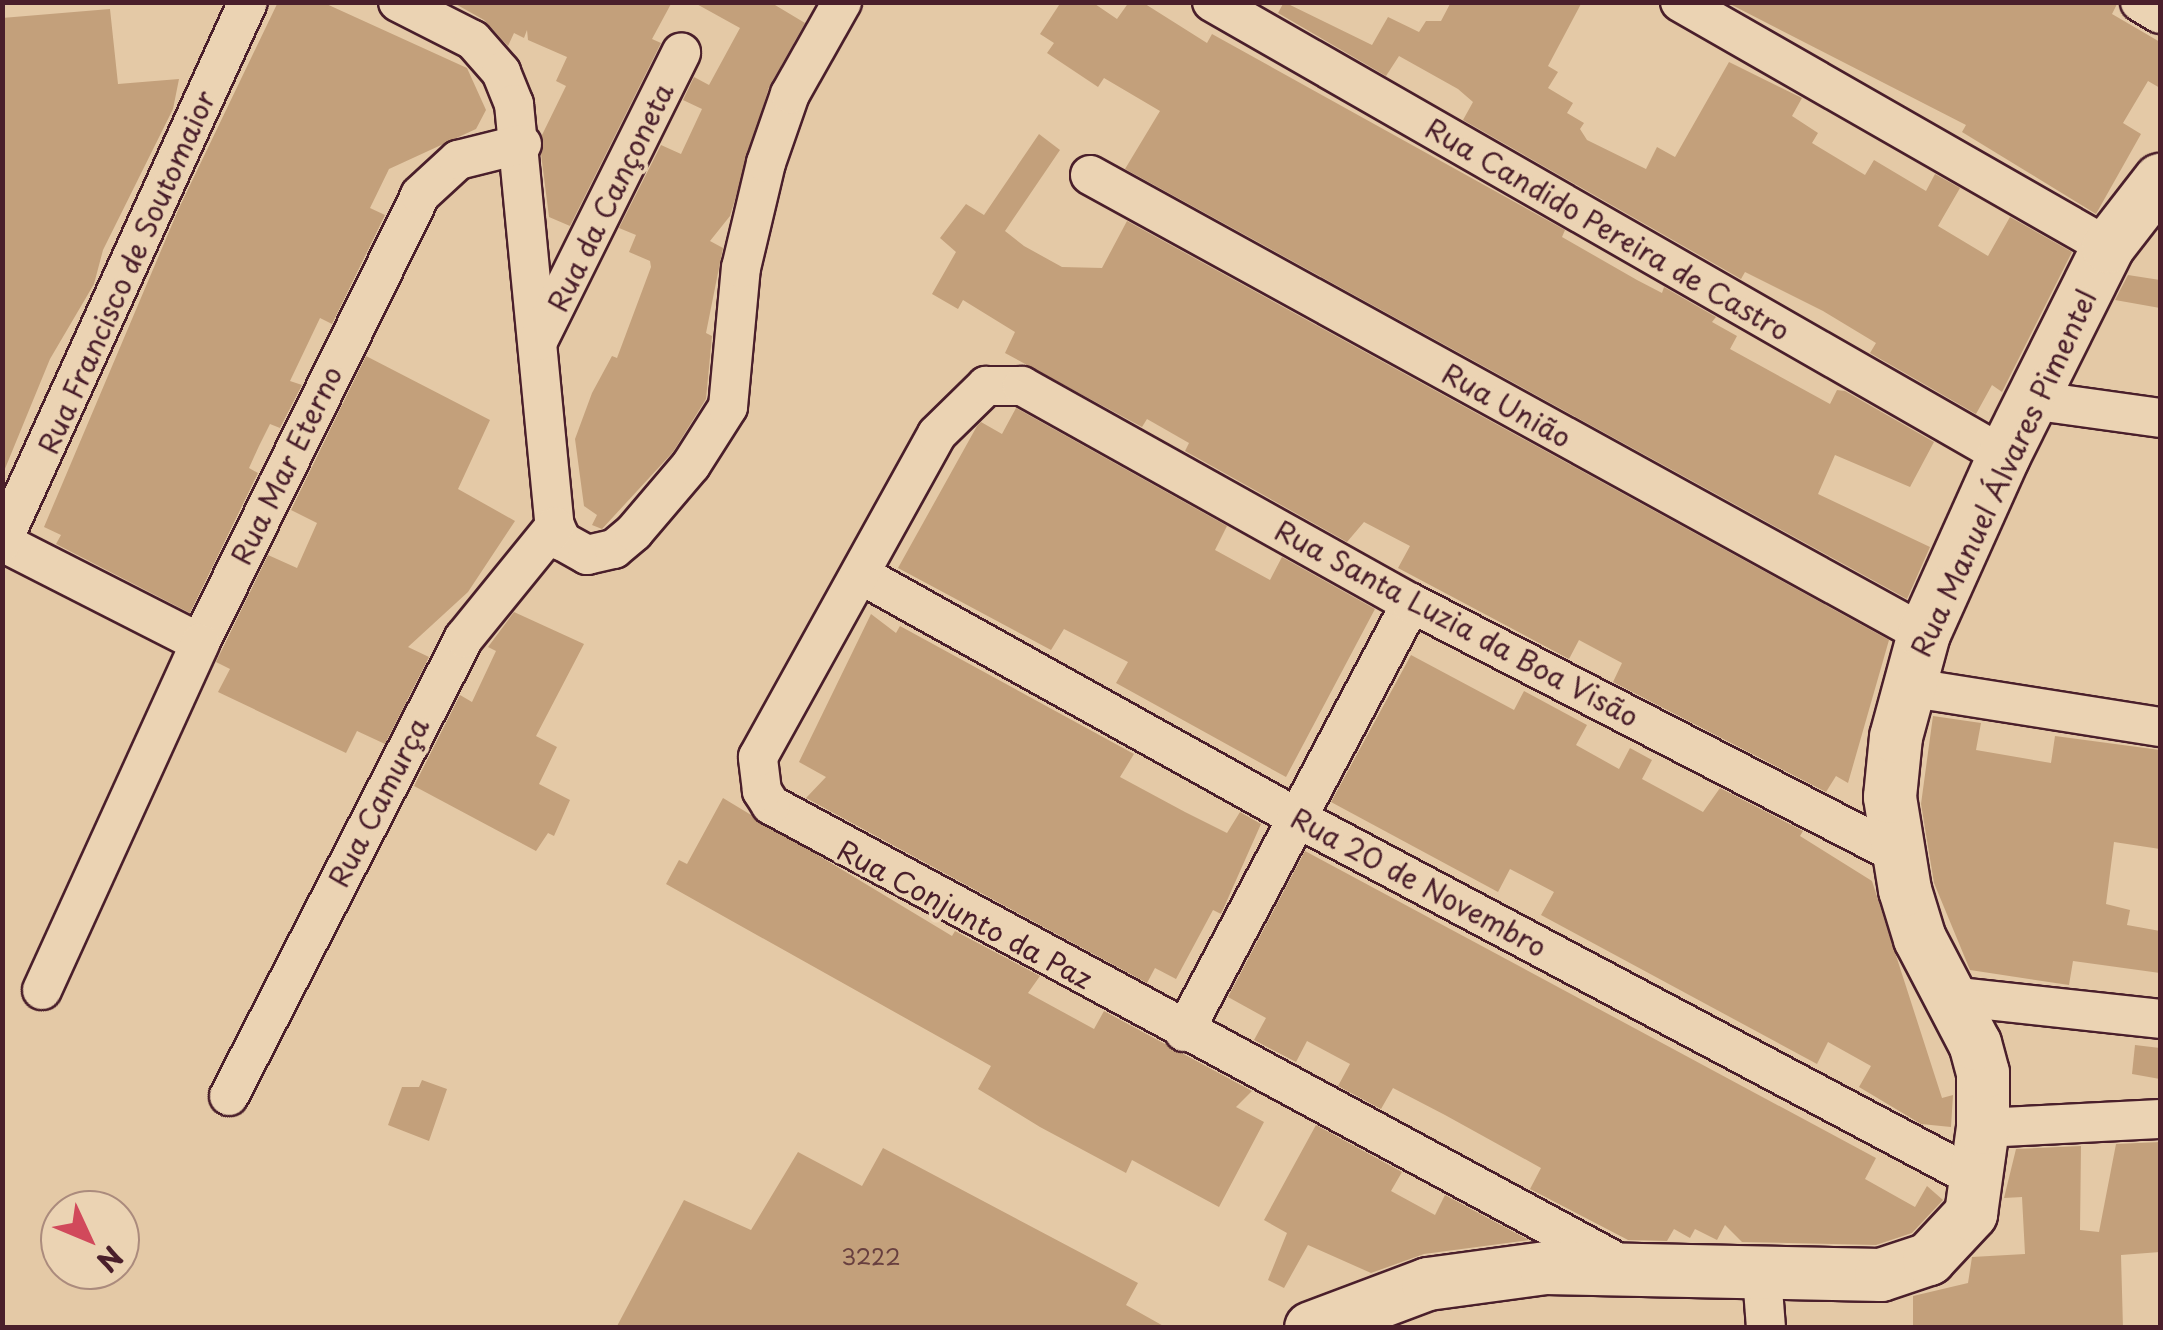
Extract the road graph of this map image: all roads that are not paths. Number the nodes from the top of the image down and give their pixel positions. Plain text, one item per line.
1 (248, 2) edge
2 (398, 2) edge
3 (842, 2) edge
4 (1212, 2) edge
5 (1680, 2) edge
6 (2140, 2) edge
7 (2160, 14) edge
8 (682, 52) dead end
9 (522, 144) junction
10 (1090, 176) dead end
11 (2141, 213) edge
12 (538, 341) junction
13 (1022, 386) joint
14 (2031, 400) junction
15 (2160, 418) edge
16 (2004, 456) junction
17 (558, 534) junction
18 (2, 542) edge
19 (863, 576) junction
20 (1411, 603) junction
21 (1924, 634) junction
22 (200, 643) junction
23 (1907, 687) junction
24 (2160, 727) edge
25 (1298, 818) junction
26 (1895, 853) junction
27 (42, 990) dead end
28 (1949, 996) junction
29 (2160, 1019) edge
30 (1184, 1032) junction
31 (229, 1096) dead end
32 (2160, 1119) edge
33 (1983, 1128) junction
34 (1979, 1180) junction
35 (1625, 1267) junction
36 (1762, 1276) junction
37 (1312, 1328) edge
38 (1766, 1328) edge

1 - 18 street, Rua Francisco de Soutomaior
2 - 9 street
3 - 17 street
4 - 16 street, Rua Candido Pereira de Castro
5 - 11 street
6 - 7 street
8 - 12 street, Rua da Cançoneta
9 - 12 street
9 - 22 street, Rua Mar Eterno
10 - 21 street, Rua União
11 - 14 street, Rua Manuel Álvares Pimentel
12 - 17 street
13 - 19 street, Rua Conjunto da Paz
13 - 20 street, Rua Santa Luzia da Boa Visão
14 - 15 street
14 - 16 street, Rua Manuel Álvares Pimentel
16 - 21 street, Rua Manuel Álvares Pimentel
17 - 31 street, Rua Camurça
18 - 22 street
19 - 25 street, Rua 20 de Novembro
19 - 30 street, Rua Conjunto da Paz
20 - 25 street
20 - 26 street, Rua Santa Luzia da Boa Visão
21 - 23 street, Rua Manuel Álvares Pimentel
22 - 27 street, Rua Mar Eterno
23 - 24 street
23 - 26 street, Rua Manuel Álvares Pimentel
25 - 30 street
25 - 34 street, Rua 20 de Novembro
26 - 28 street, Rua Manuel Álvares Pimentel
28 - 29 street
28 - 33 street, Rua Manuel Álvares Pimentel
30 - 35 street, Rua Conjunto da Paz
32 - 33 street
33 - 34 street, Rua Manuel Álvares Pimentel
34 - 36 street, Rua Manuel Álvares Pimentel
35 - 36 street, Rua Manuel Álvares Pimentel
35 - 37 street, Rua Manuel Álvares Pimentel
36 - 38 street

